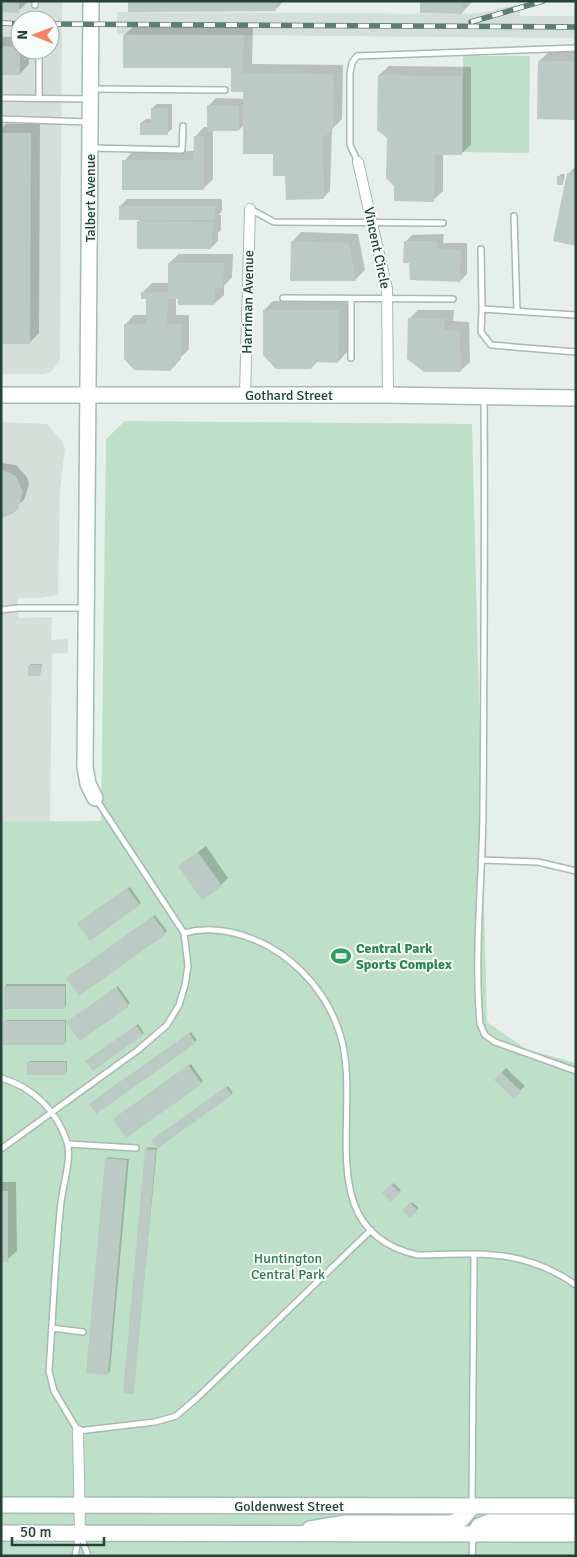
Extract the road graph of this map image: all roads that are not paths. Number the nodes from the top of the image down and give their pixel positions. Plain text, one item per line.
1 (91, 1) edge
2 (576, 48) edge
3 (39, 60) edge
4 (225, 90) dead end
5 (90, 94) junction
6 (1, 98) edge
7 (39, 98) junction
8 (1, 119) edge
9 (90, 122) junction
10 (183, 126) dead end
11 (90, 148) junction
12 (358, 162) joint
13 (250, 209) joint
14 (514, 216) dead end
15 (372, 221) junction
16 (443, 223) dead end
17 (482, 249) dead end
18 (283, 298) dead end
19 (351, 299) junction
20 (387, 299) junction
21 (453, 299) dead end
22 (482, 309) junction
23 (517, 311) junction
24 (576, 315) edge
25 (576, 352) edge
26 (351, 358) dead end
27 (1, 395) edge
28 (89, 395) junction
29 (245, 395) junction
30 (388, 395) junction
31 (484, 397) junction
32 (576, 398) edge
33 (86, 608) junction
34 (1, 610) edge
35 (95, 798) joint
36 (481, 860) junction
37 (576, 871) edge
38 (184, 933) junction
39 (576, 1071) edge
40 (1, 1078) edge
41 (52, 1113) junction
42 (68, 1144) junction
43 (136, 1148) dead end
44 (1, 1149) edge
45 (371, 1230) junction
46 (474, 1254) junction
47 (576, 1286) edge
48 (52, 1328) junction
49 (83, 1332) dead end
50 (78, 1431) junction
51 (1, 1505) edge
52 (80, 1505) junction
53 (576, 1506) edge
54 (472, 1508) junction
55 (576, 1522) edge
56 (1, 1533) edge
57 (80, 1533) junction
58 (473, 1534) junction
59 (576, 1534) edge
60 (295, 1535) junction
61 (75, 1556) edge
62 (88, 1556) edge
63 (472, 1556) edge

1 - 5 main road, Talbert Avenue
2 - 12 lane
3 - 7 lane
4 - 5 lane
5 - 7 lane
5 - 9 main road, Talbert Avenue
6 - 7 lane
8 - 9 lane
9 - 11 main road, Talbert Avenue
10 - 11 lane
11 - 28 main road, Talbert Avenue
12 - 15 street, Vincent Circle
13 - 15 lane
13 - 29 street, Harriman Avenue
14 - 23 lane
15 - 16 lane
15 - 20 street, Vincent Circle
17 - 22 lane
18 - 19 lane
19 - 20 lane
19 - 26 lane
20 - 21 lane
20 - 30 street, Vincent Circle
22 - 23 lane
22 - 25 lane
23 - 24 lane
27 - 28 main road, Gothard Street
28 - 29 main road, Gothard Street
28 - 33 main road, Talbert Avenue
29 - 30 main road, Gothard Street
30 - 31 main road, Gothard Street
31 - 32 main road, Gothard Street
31 - 36 lane
33 - 34 lane
33 - 35 main road, Talbert Avenue
35 - 38 lane
36 - 37 lane
36 - 39 lane
38 - 41 lane
38 - 45 lane
40 - 41 lane
41 - 42 lane
41 - 44 lane
42 - 43 lane
42 - 48 lane
45 - 46 lane
45 - 50 lane
46 - 47 lane
46 - 54 lane
48 - 49 lane
48 - 50 lane
50 - 52 street
51 - 52 main road, Goldenwest Street
52 - 54 main road, Goldenwest Street
52 - 57 street
53 - 54 main road, Goldenwest Street
54 - 60 main road
55 - 58 main road
56 - 57 main road, Goldenwest Street
57 - 60 main road, Goldenwest Street
57 - 61 lane
57 - 62 lane
58 - 59 main road, Goldenwest Street
58 - 60 main road, Goldenwest Street
58 - 63 lane

